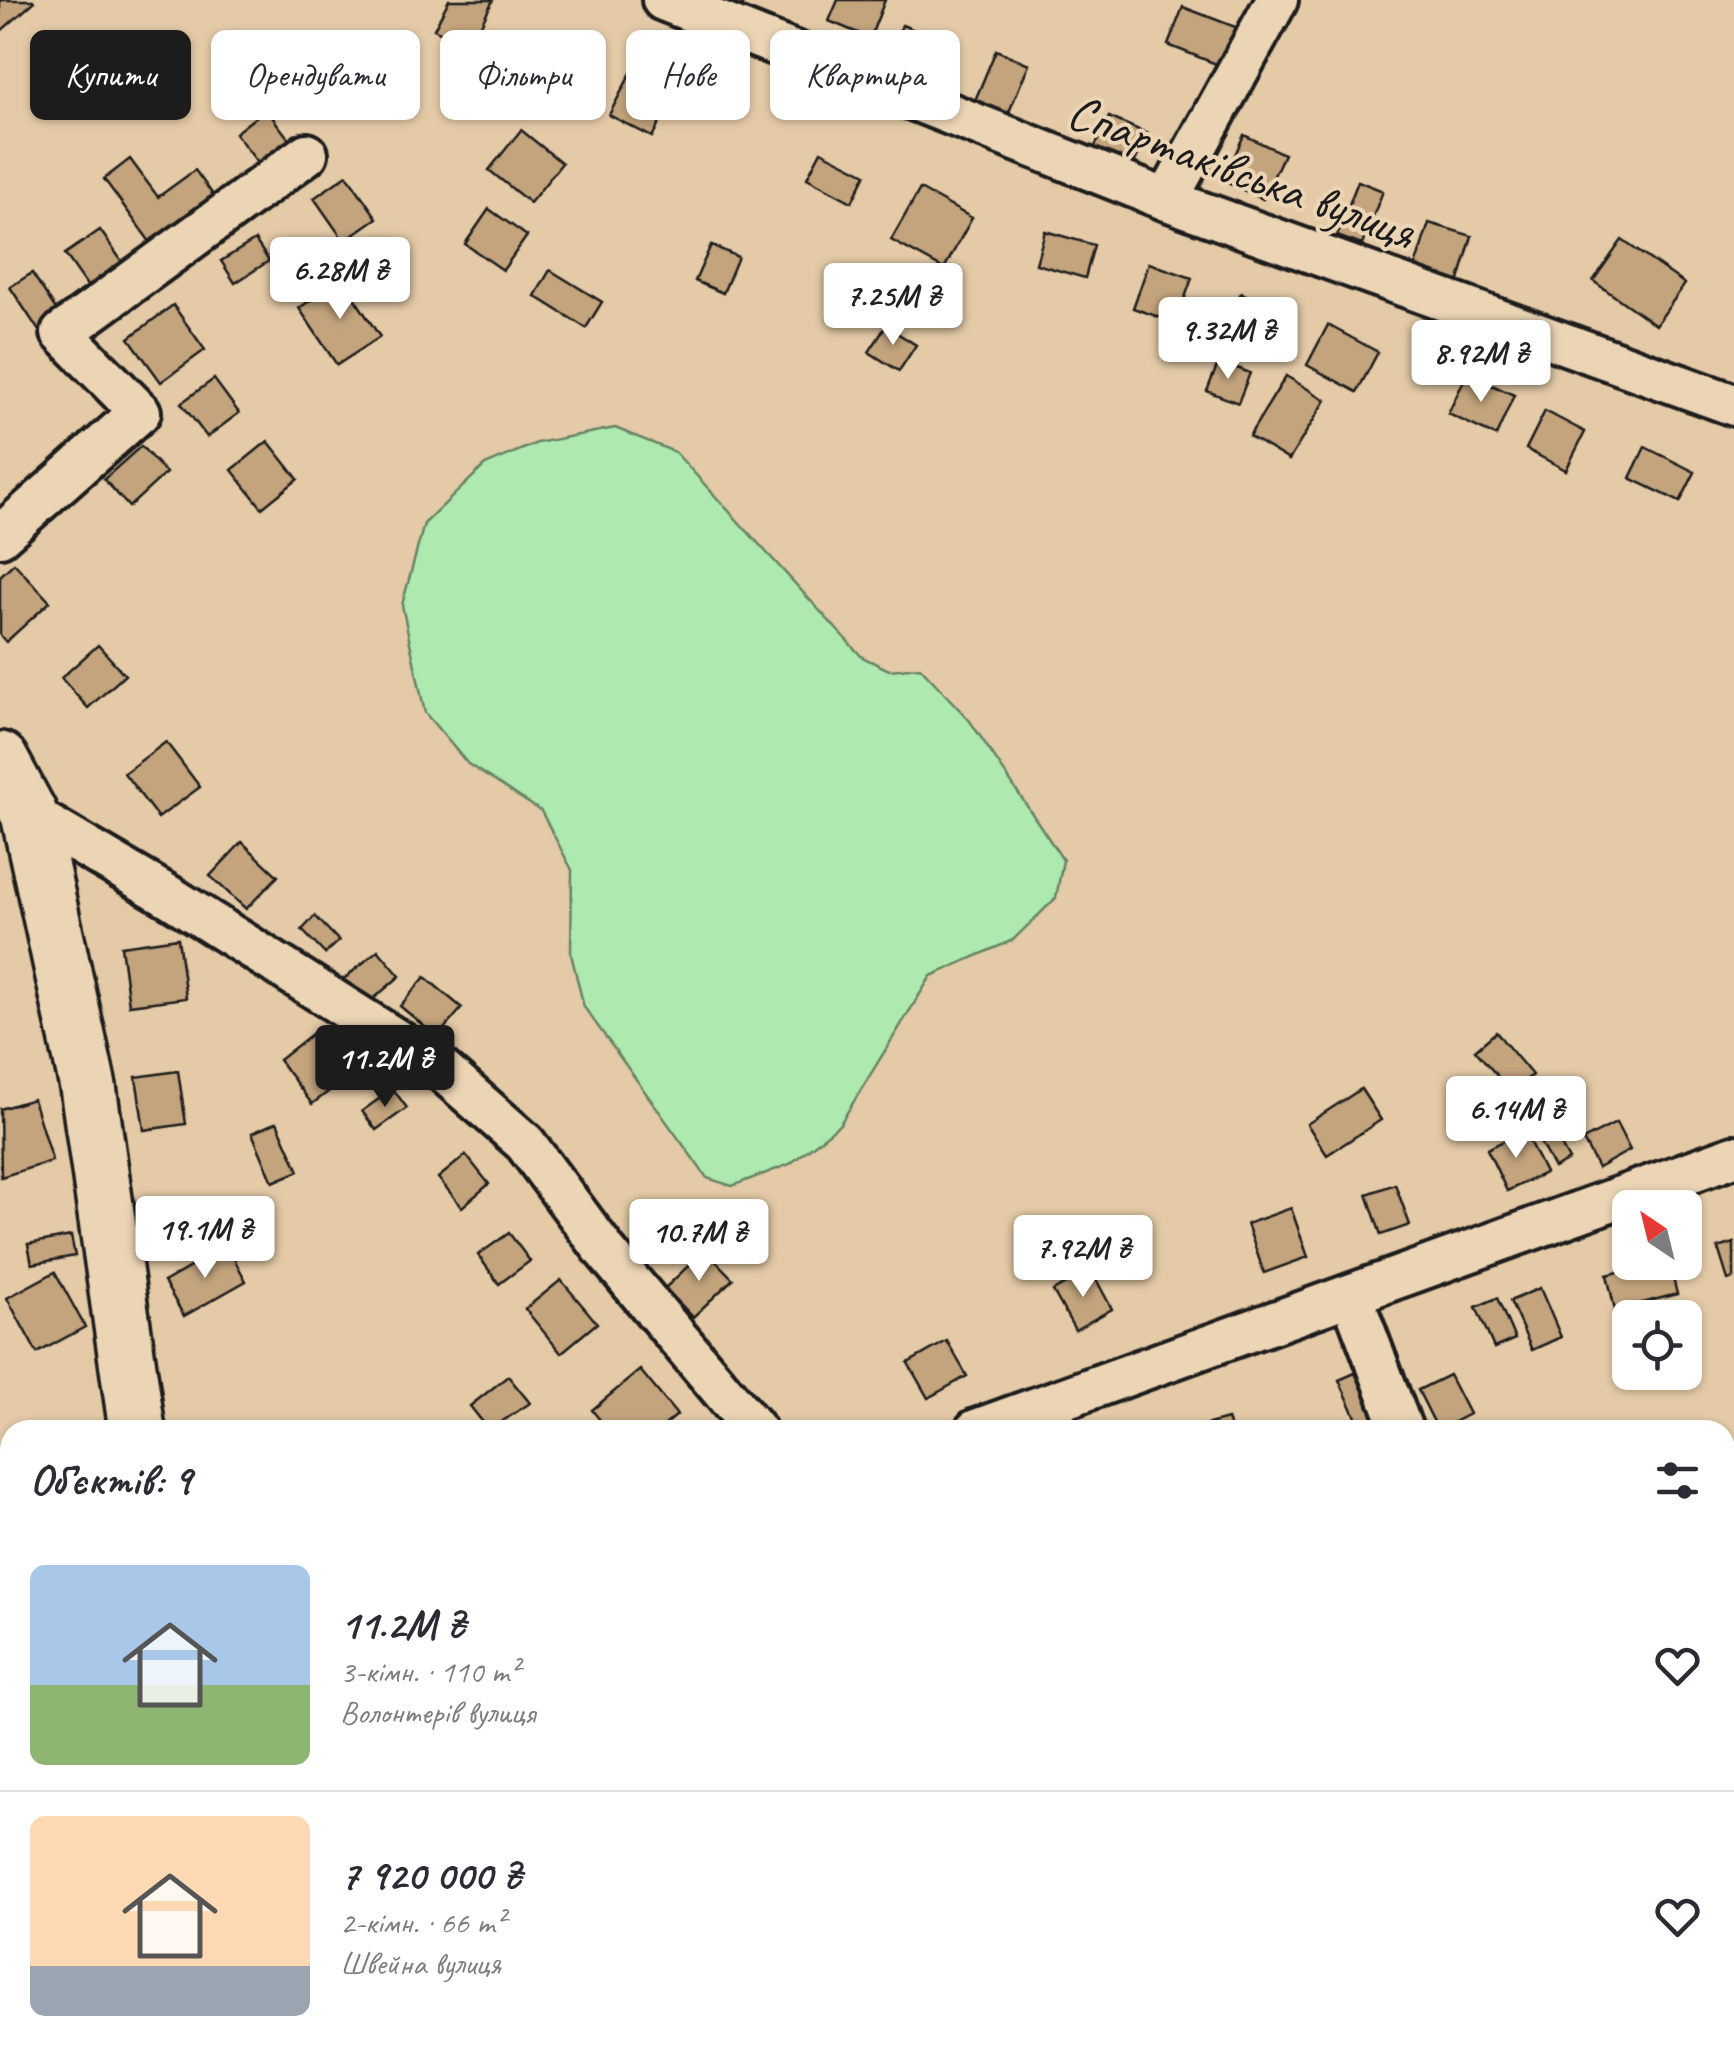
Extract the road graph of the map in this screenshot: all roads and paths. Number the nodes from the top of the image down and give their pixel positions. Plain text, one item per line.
1 (663, 0) edge
2 (1277, 0) edge
3 (307, 154) dead end
4 (1168, 200) junction
5 (1734, 404) edge
6 (0, 536) edge
7 (0, 760) edge
8 (29, 814) junction
9 (1734, 1156) edge
10 (1351, 1295) junction
11 (137, 1420) edge
12 (747, 1420) edge
13 (1004, 1420) edge
14 (1398, 1420) edge

1 - 4 street, Спартаківська вулиця
2 - 4 street
3 - 6 street
4 - 5 street, Спартаківська вулиця
7 - 8 street
8 - 11 street
8 - 12 street
9 - 10 street
10 - 13 street
10 - 14 street

